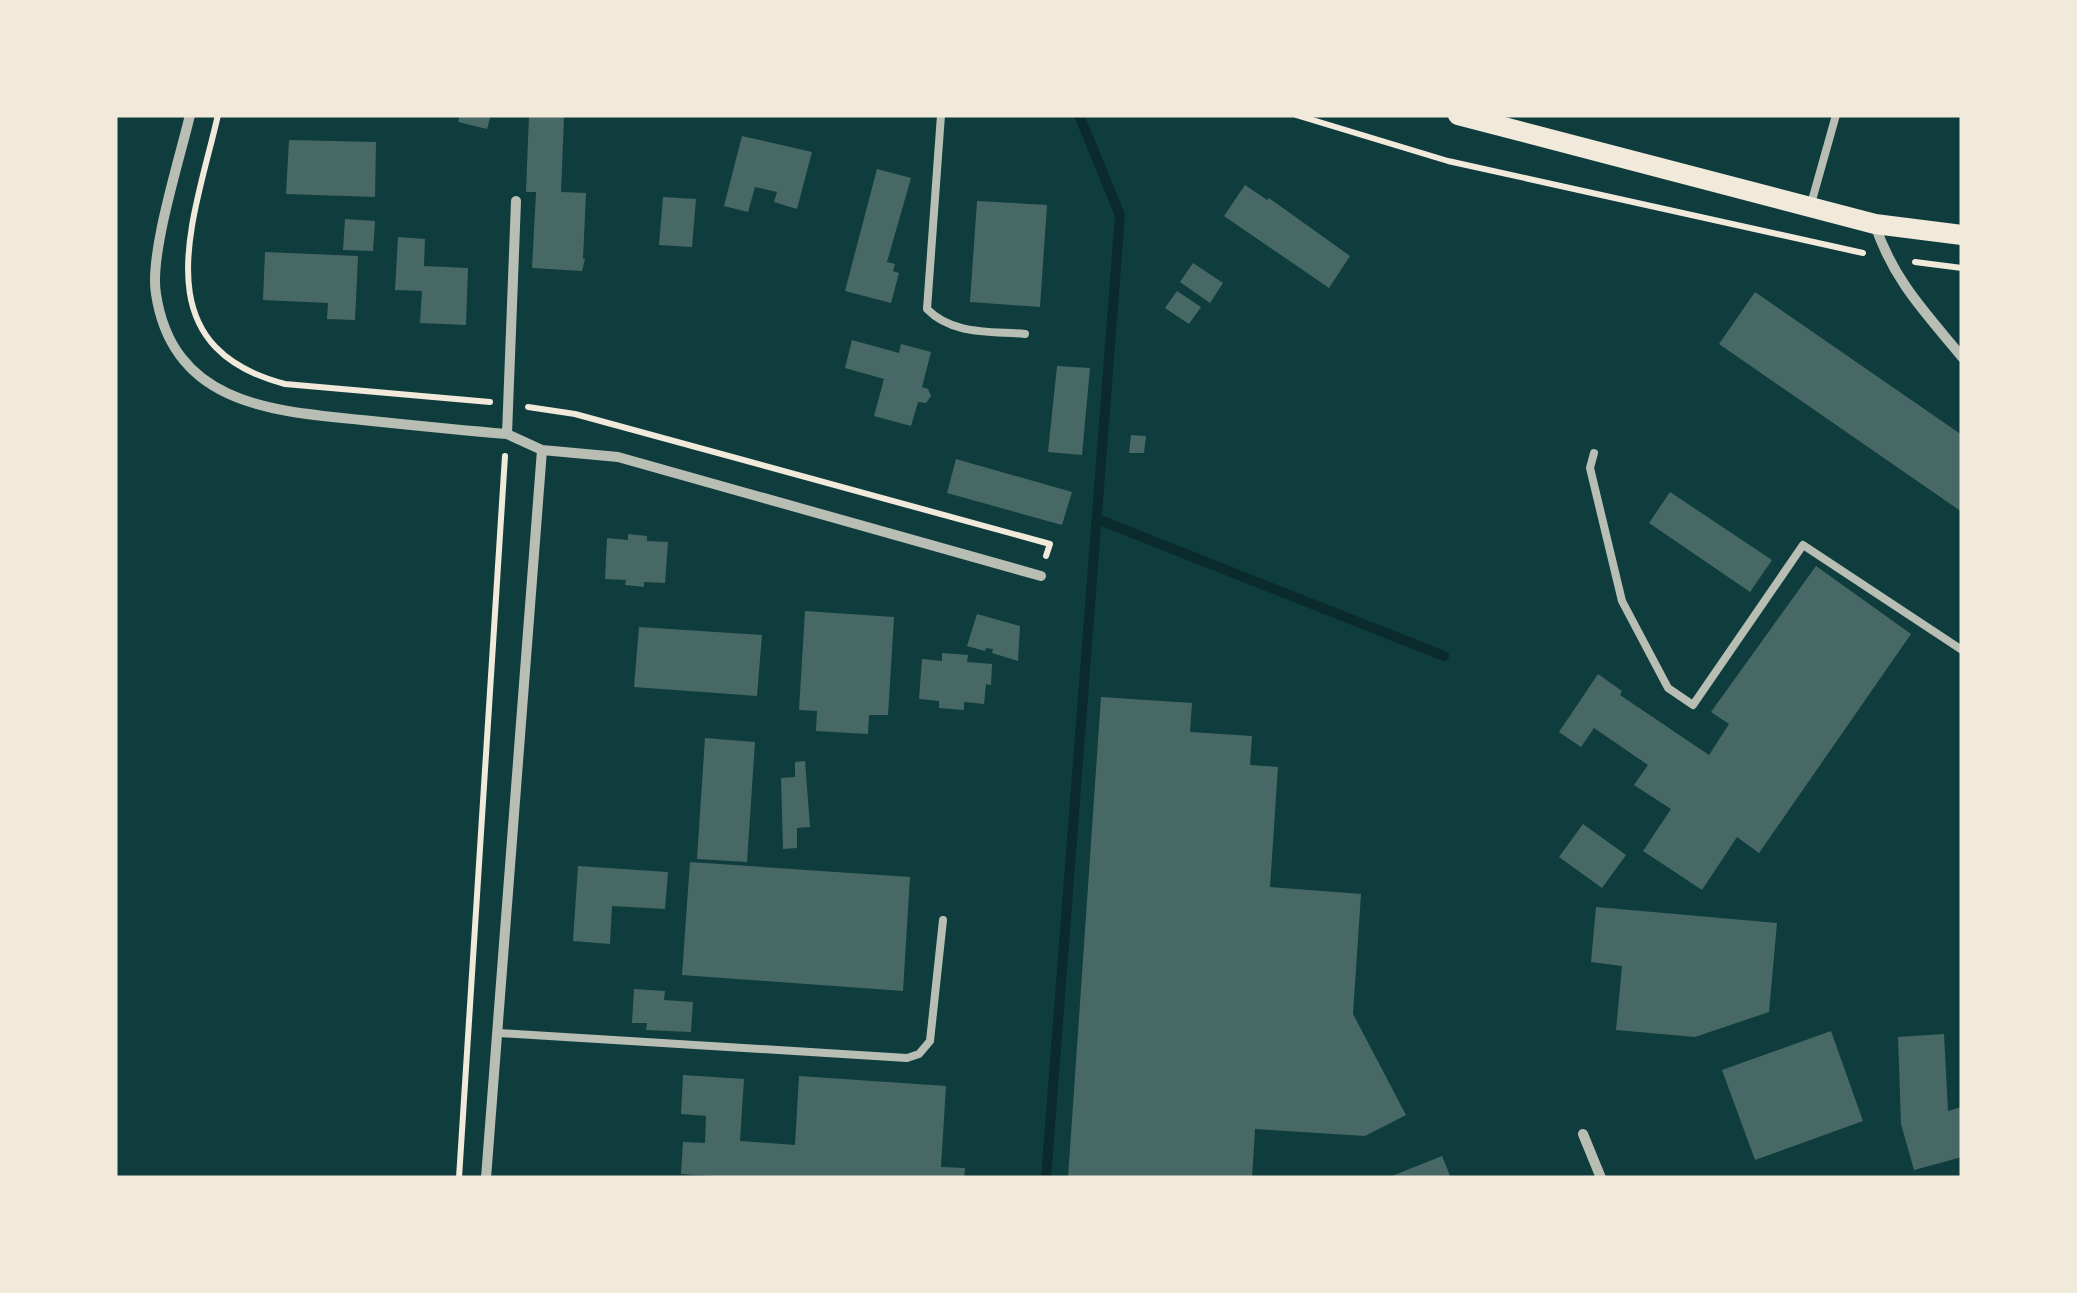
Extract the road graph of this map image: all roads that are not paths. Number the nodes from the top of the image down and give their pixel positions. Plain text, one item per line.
1 (190, 115) edge
2 (941, 115) edge
3 (1458, 115) edge
4 (1836, 115) edge
5 (516, 201) dead end
6 (1810, 208) junction
7 (1875, 224) junction
8 (1962, 235) edge
9 (1025, 334) dead end
10 (1962, 357) edge
11 (506, 434) junction
12 (542, 450) junction
13 (1594, 453) dead end
14 (1041, 576) road end
15 (1962, 650) edge
16 (943, 920) dead end
17 (499, 1033) junction
18 (1582, 1134) dead end
19 (486, 1178) edge
20 (1600, 1178) edge

1 - 11 street
2 - 9 lane
3 - 6 main road
4 - 6 lane
5 - 11 street
6 - 7 main road
7 - 8 main road
7 - 10 street
11 - 12 street
12 - 14 street
12 - 17 street
13 - 15 lane
16 - 17 lane
17 - 19 street
18 - 20 street

